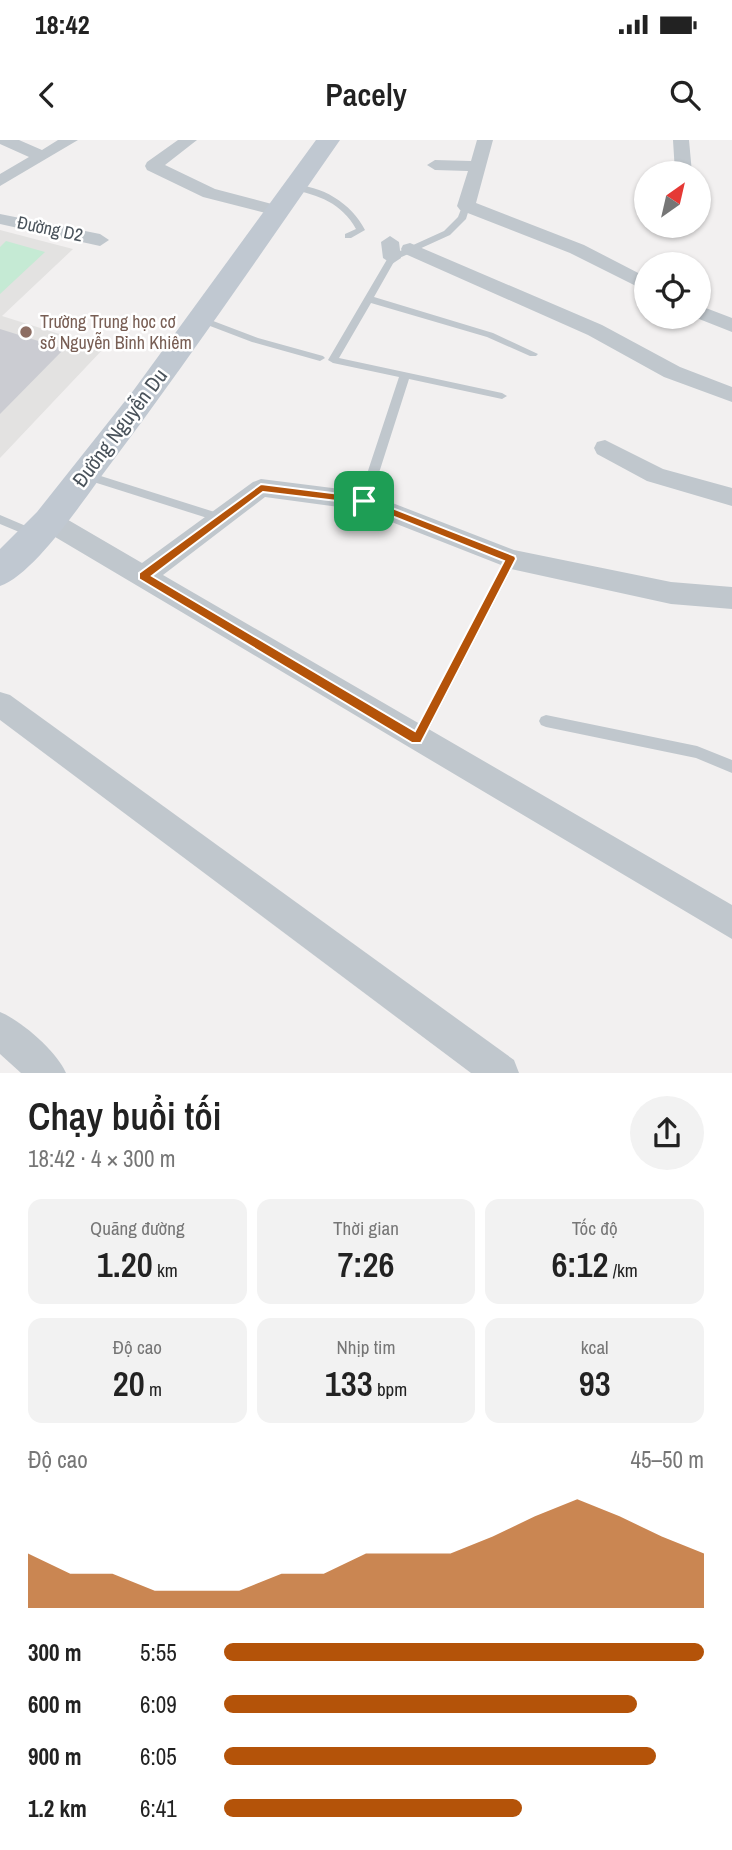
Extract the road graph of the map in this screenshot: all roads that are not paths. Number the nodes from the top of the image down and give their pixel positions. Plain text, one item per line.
1 (5, 140) edge
2 (70, 140) edge
3 (190, 140) edge
4 (328, 140) edge
5 (485, 140) edge
6 (681, 140) edge
7 (43, 156) junction
8 (683, 161) edge
9 (435, 165) dead end
10 (479, 166) junction
11 (0, 181) edge
12 (294, 187) junction
13 (466, 206) junction
14 (277, 211) junction
15 (0, 219) edge
16 (348, 236) dead end
17 (100, 240) dead end
18 (397, 250) junction
19 (634, 279) edge
20 (369, 299) junction
21 (711, 317) edge
22 (200, 319) junction
23 (732, 326) edge
24 (533, 354) dead end
25 (320, 358) dead end
26 (405, 375) junction
27 (732, 395) edge
28 (502, 396) dead end
29 (605, 448) dead end
30 (84, 475) junction
31 (732, 497) edge
32 (364, 501) junction
33 (220, 518) junction
34 (0, 519) edge
35 (43, 528) junction
36 (511, 559) junction
37 (0, 572) edge
38 (143, 576) junction
39 (732, 598) edge
40 (0, 705) edge
41 (546, 720) dead end
42 (417, 739) junction
43 (732, 767) edge
44 (732, 923) edge
45 (0, 1030) edge
46 (48, 1073) edge
47 (501, 1073) edge

1 - 7 street
2 - 7 street
3 - 14 street
4 - 12 main road, Đường Nguyễn Du
5 - 10 street
6 - 8 street
7 - 11 street
9 - 10 street
10 - 13 street
12 - 14 main road, Đường Nguyễn Du
12 - 16 lane
13 - 18 lane
13 - 19 street
14 - 22 main road, Đường Nguyễn Du
15 - 17 street, Đường D2
18 - 20 lane
18 - 27 street
20 - 24 lane
20 - 26 lane
21 - 23 street
22 - 25 lane
22 - 30 main road, Đường Nguyễn Du
26 - 28 lane
26 - 32 lane
29 - 31 street
30 - 33 lane
30 - 35 main road, Đường Nguyễn Du
32 - 33 street
32 - 36 street
33 - 38 street
34 - 35 lane
35 - 37 main road, Đường Nguyễn Du
35 - 38 street
36 - 39 street
36 - 42 lane
38 - 42 street
40 - 47 street
41 - 43 lane
42 - 44 street
45 - 46 street

